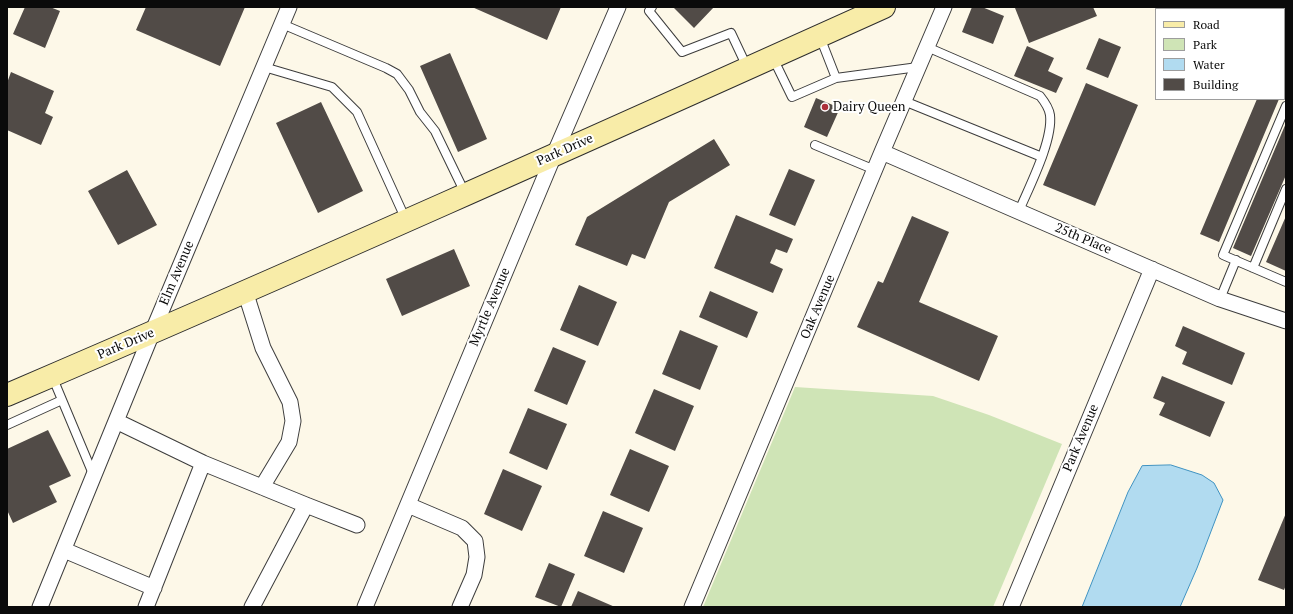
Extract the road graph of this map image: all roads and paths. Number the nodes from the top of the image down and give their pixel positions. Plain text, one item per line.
1 (289, 7) edge
2 (618, 7) edge
3 (652, 7) edge
4 (884, 7) edge
5 (944, 7) edge
6 (282, 24) junction
7 (819, 36) junction
8 (927, 47) junction
9 (773, 57) junction
10 (264, 67) junction
11 (918, 67) junction
12 (748, 68) junction
13 (836, 78) junction
14 (904, 101) junction
15 (1286, 106) edge
16 (815, 145) dead end
17 (882, 152) junction
18 (554, 155) junction
19 (1042, 157) junction
20 (875, 170) junction
21 (1286, 189) edge
22 (466, 194) junction
23 (1019, 211) junction
24 (406, 220) junction
25 (1236, 260) junction
26 (1252, 268) junction
27 (1152, 269) junction
28 (1286, 282) edge
29 (245, 292) junction
30 (1220, 299) junction
31 (1286, 321) edge
32 (152, 333) junction
33 (52, 376) junction
34 (7, 395) edge
35 (62, 400) junction
36 (116, 421) junction
37 (7, 426) edge
38 (203, 463) junction
39 (94, 476) junction
40 (262, 487) junction
41 (306, 505) junction
42 (408, 505) junction
43 (357, 525) dead end
44 (64, 550) junction
45 (154, 588) junction
46 (40, 607) edge
47 (146, 607) edge
48 (252, 607) edge
49 (365, 607) edge
50 (460, 607) edge
51 (692, 607) edge
52 (1011, 607) edge

1 - 6 street, Elm Avenue
2 - 18 street, Myrtle Avenue
3 - 12 lane
4 - 7 street, Park Drive
5 - 8 street, Oak Avenue
6 - 10 street, Elm Avenue
6 - 22 lane
7 - 9 street, Park Drive
7 - 13 lane
8 - 11 street, Oak Avenue
8 - 19 lane
9 - 12 street, Park Drive
9 - 13 lane
10 - 24 lane
10 - 32 street, Elm Avenue
11 - 13 lane
11 - 14 street, Oak Avenue
12 - 18 street, Park Drive
14 - 17 street, Oak Avenue
14 - 19 lane
15 - 25 lane
16 - 20 lane
17 - 20 street, Oak Avenue
17 - 23 street, 25th Place
18 - 22 street, Park Drive
18 - 42 street, Myrtle Avenue
19 - 23 lane
20 - 51 street, Oak Avenue
21 - 26 lane
22 - 24 street, Park Drive
23 - 27 street, 25th Place
24 - 29 street, Park Drive
25 - 26 lane
25 - 30 lane
26 - 28 lane
27 - 30 street, 25th Place
27 - 52 street, Park Avenue
29 - 32 street, Park Drive
29 - 40 street
30 - 31 street, 25th Place
32 - 33 street, Park Drive
32 - 36 street, Elm Avenue
33 - 34 street, Park Drive
33 - 35 lane
35 - 37 lane
35 - 39 lane
36 - 38 street
36 - 39 street, Elm Avenue
38 - 40 street
38 - 45 street
39 - 44 street, Elm Avenue
40 - 41 street
41 - 43 street
41 - 48 street
42 - 49 street, Myrtle Avenue
42 - 50 street
44 - 45 street
44 - 46 street, Elm Avenue
45 - 47 street

